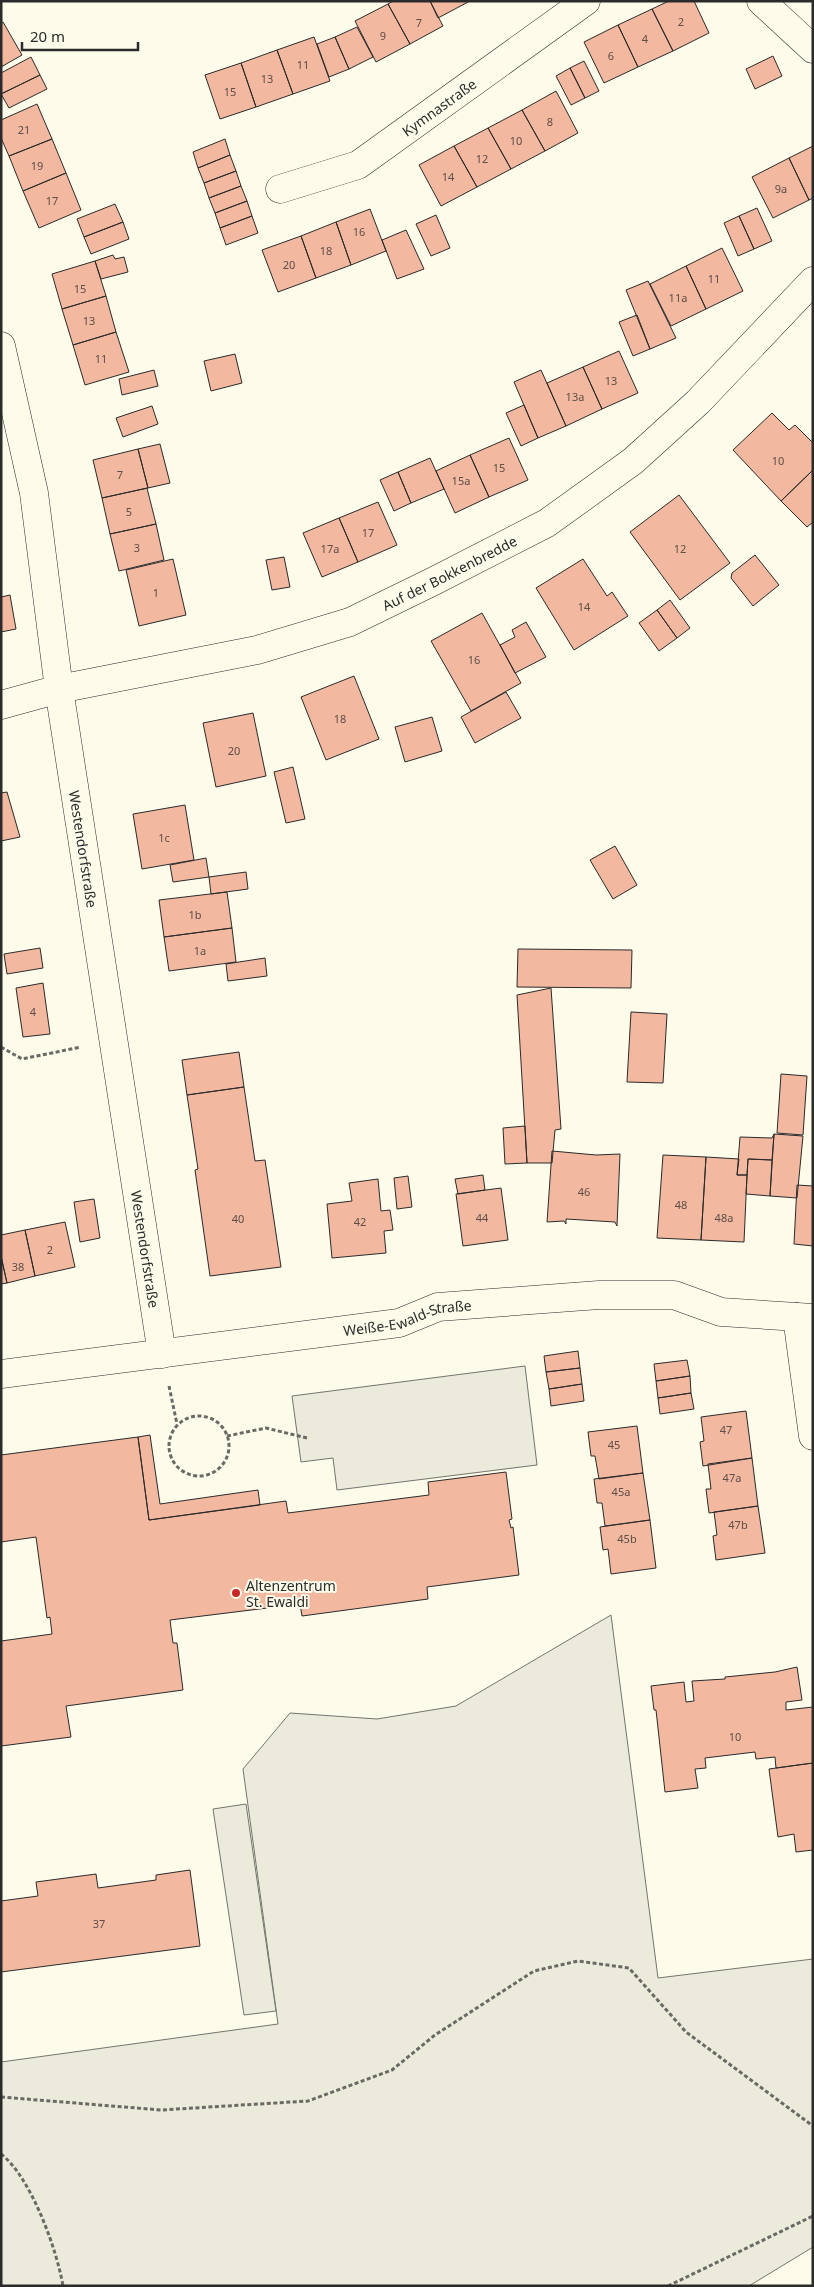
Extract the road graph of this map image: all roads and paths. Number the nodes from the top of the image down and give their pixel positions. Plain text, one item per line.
1 (586, 1) edge
2 (761, 1) edge
3 (813, 49) edge
4 (280, 190) dead end
5 (813, 281) edge
6 (1, 346) edge
7 (59, 689) junction
8 (1, 705) edge
9 (114, 1041) junction
10 (1, 1047) edge
11 (805, 1317) edge
12 (162, 1354) junction
13 (1, 1374) edge
14 (227, 1436) junction
15 (813, 1436) edge
16 (307, 1438) dead end
17 (1, 2097) edge
18 (813, 2126) edge
19 (1, 2154) edge
20 (813, 2216) edge
21 (63, 2286) edge
22 (668, 2286) edge

1 - 4 street, Kymnastraße
2 - 3 street
5 - 7 street, Auf der Bokkenbredde
6 - 7 street, Westendorfstraße
7 - 8 street, Auf der Bokkenbredde
7 - 9 street, Westendorfstraße
9 - 10 path
9 - 12 street, Westendorfstraße
11 - 12 street, Weiße-Ewald-Straße
11 - 15 street
12 - 13 street, Weiße-Ewald-Straße
14 - 14 path
14 - 16 path
17 - 18 path
19 - 21 path
20 - 22 path

